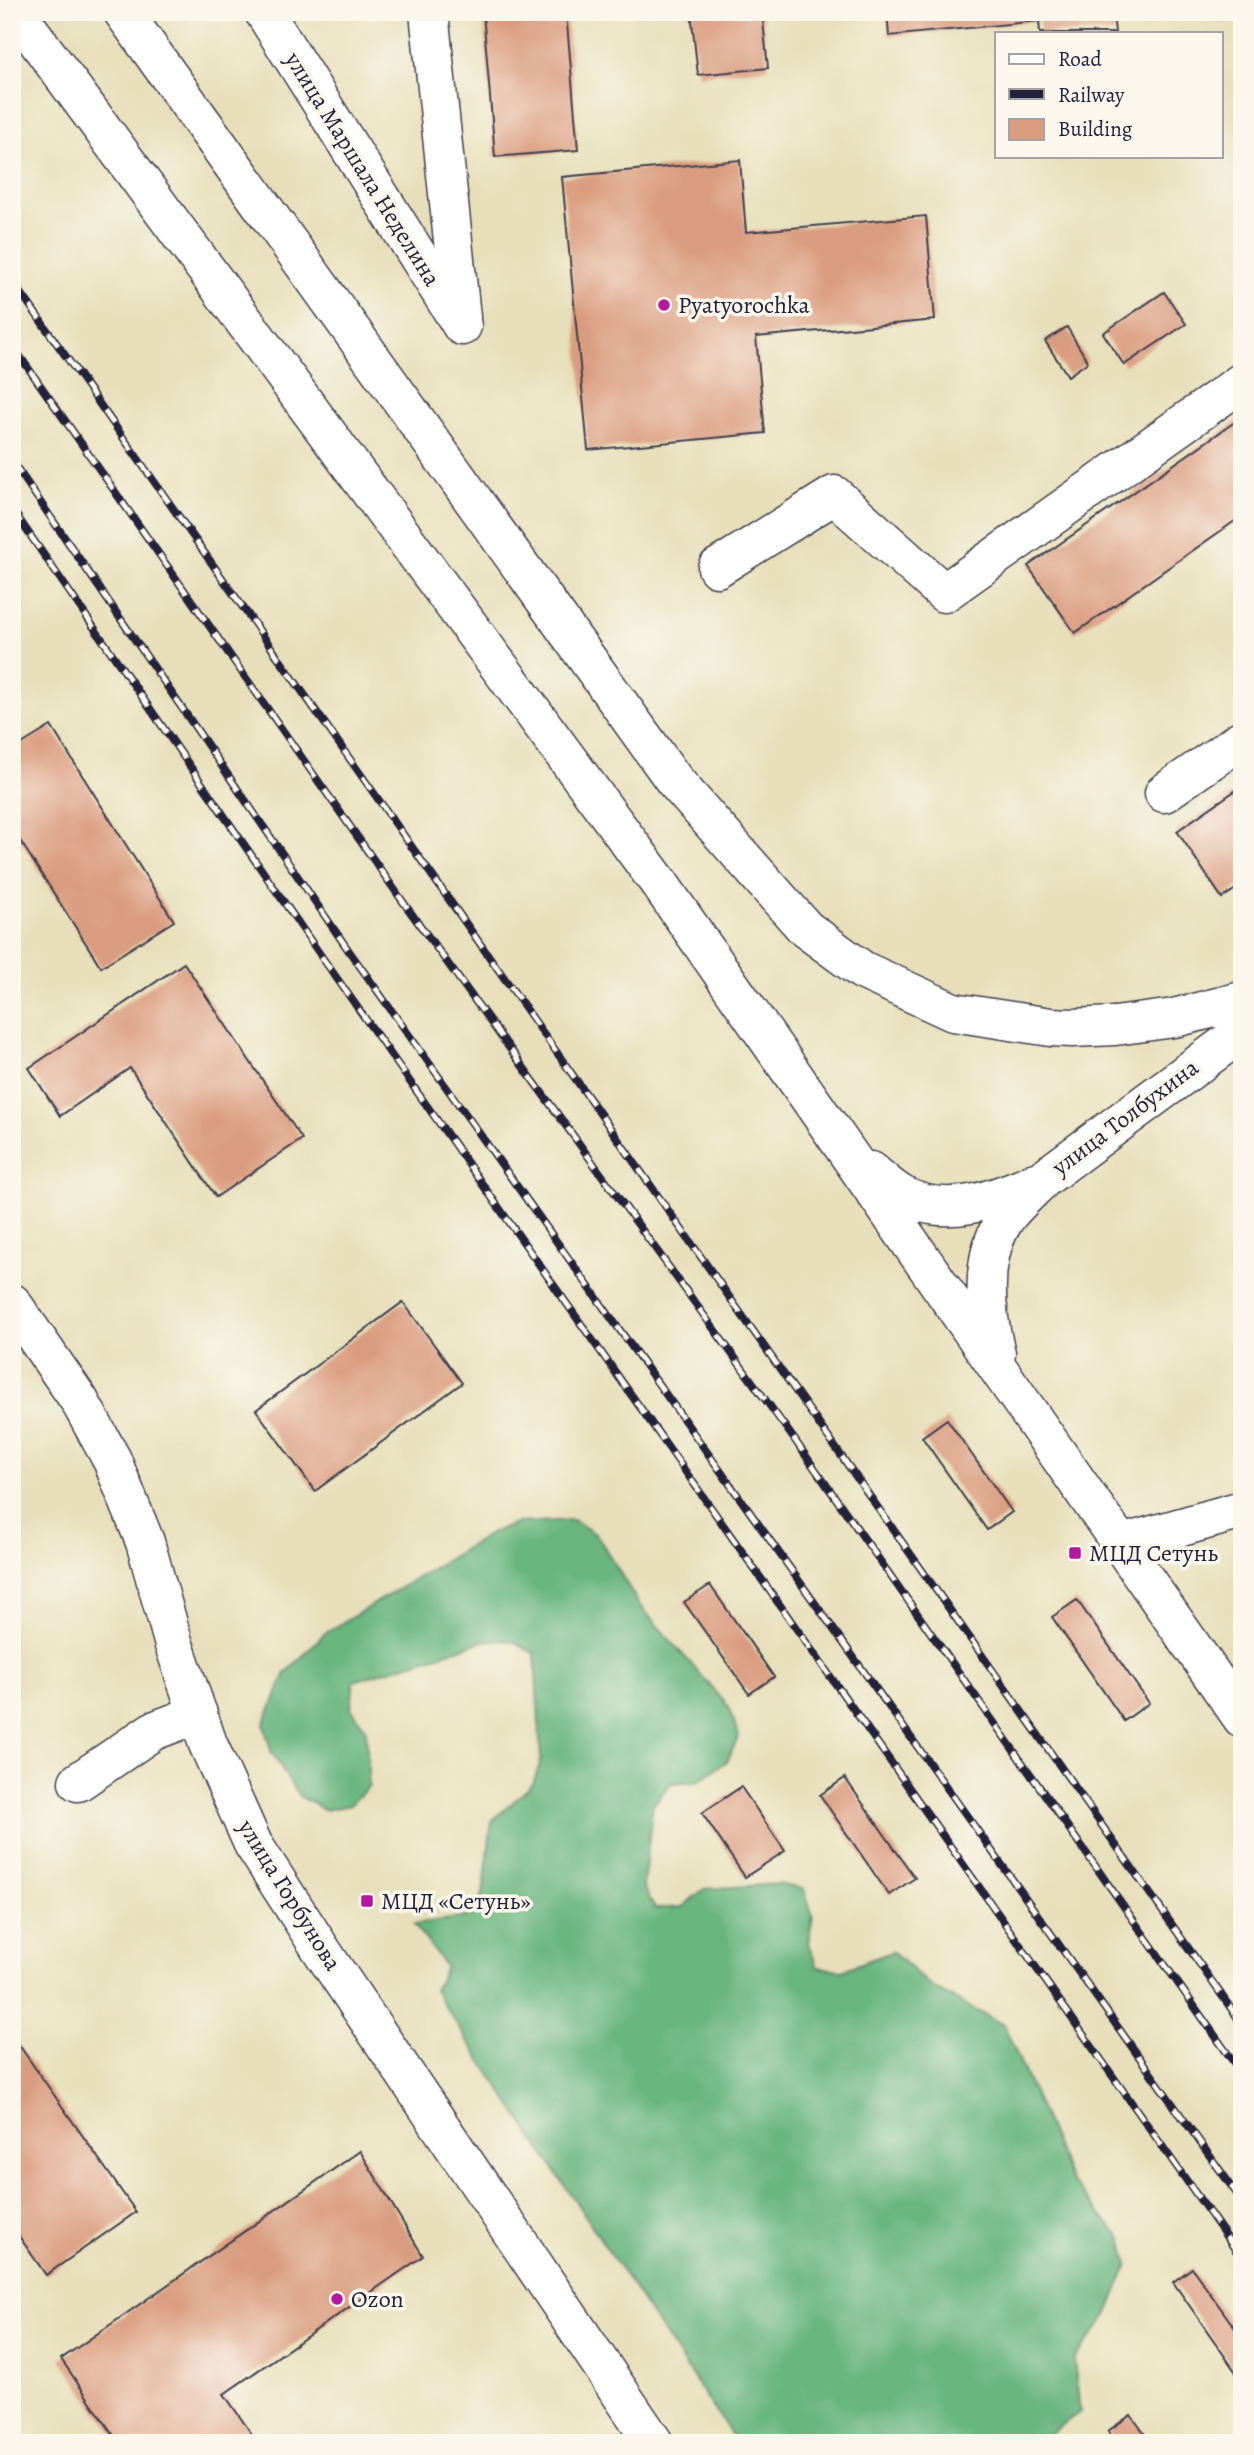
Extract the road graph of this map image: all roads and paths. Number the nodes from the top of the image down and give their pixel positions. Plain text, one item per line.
1 (16, 12) edge
2 (122, 12) edge
3 (264, 12) edge
4 (429, 12) edge
5 (1242, 382) edge
6 (717, 568) dead end
7 (1242, 739) edge
8 (1164, 793) dead end
9 (1242, 1001) edge
10 (1242, 1032) edge
11 (850, 1154) junction
12 (1043, 1179) junction
13 (12, 1303) edge
14 (1000, 1369) junction
15 (1242, 1510) edge
16 (1121, 1544) junction
17 (198, 1714) junction
18 (1242, 1718) edge
19 (78, 1782) dead end
20 (654, 2443) edge

1 - 11 street
2 - 9 street
3 - 4 street, улица Маршала Неделина
5 - 6 street
7 - 8 street
10 - 12 street, улица Толбухина
11 - 12 street, улица Толбухина
11 - 14 street
12 - 14 street, улица Толбухина
13 - 17 street, улица Горбунова
14 - 16 street
15 - 16 street
16 - 18 street
17 - 19 street
17 - 20 street, улица Горбунова

